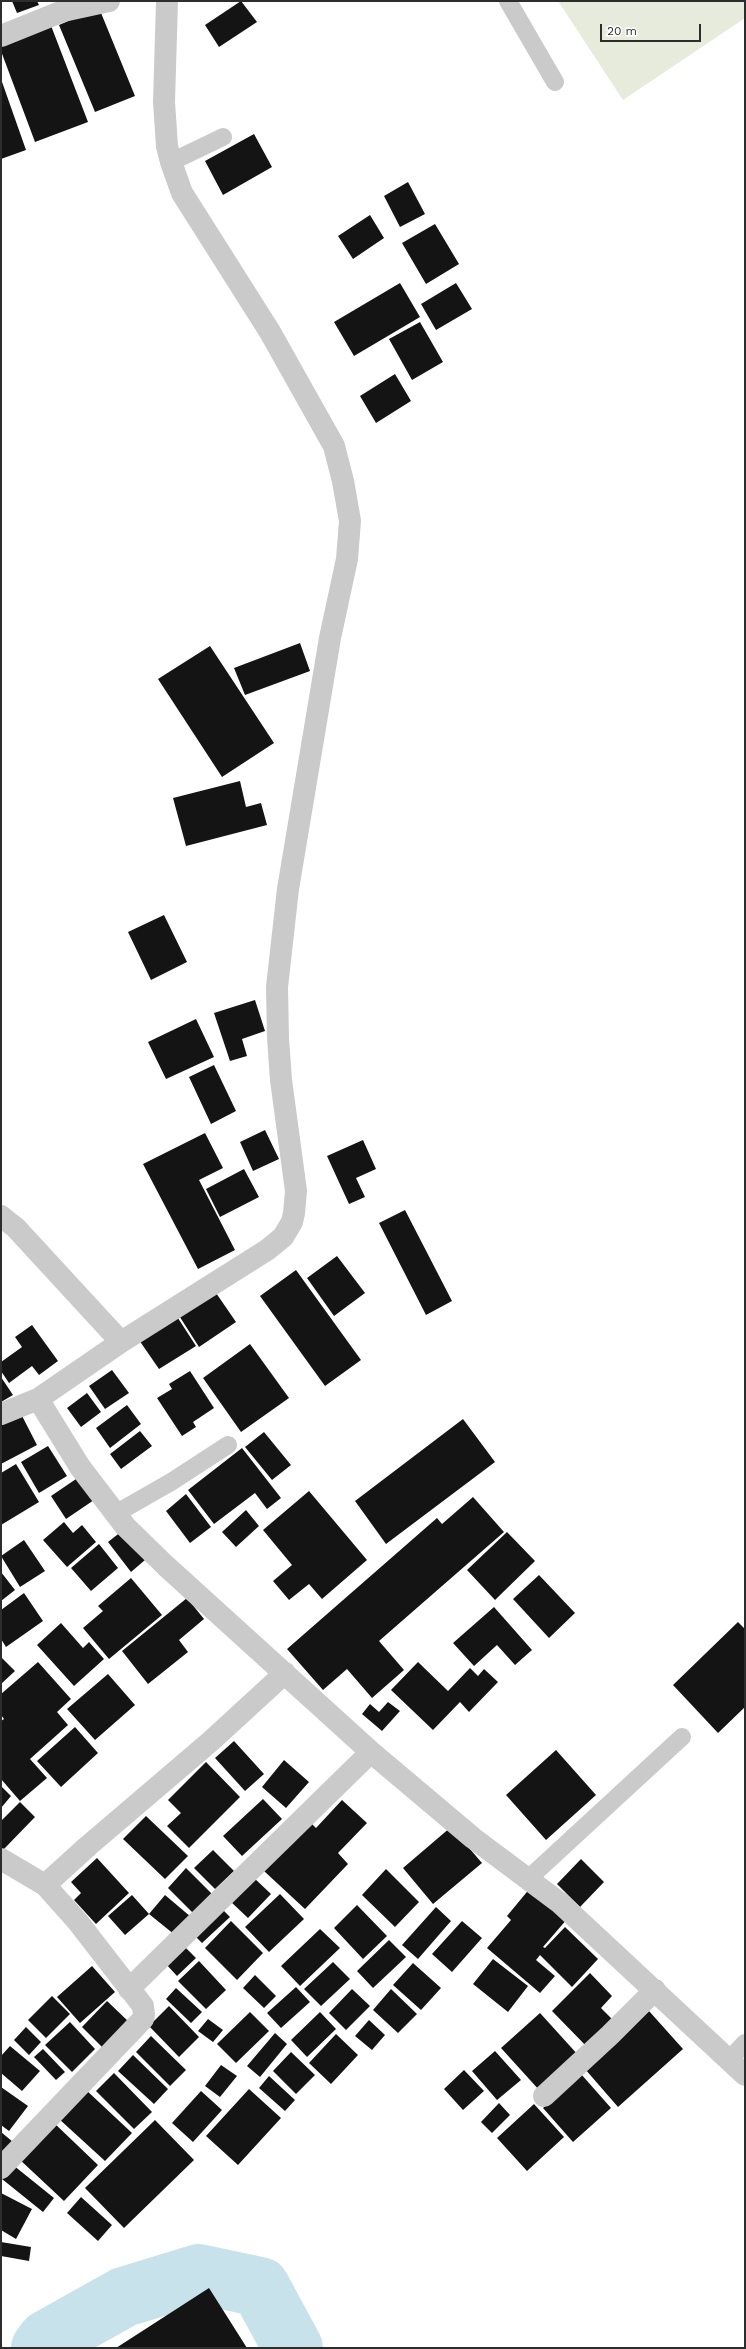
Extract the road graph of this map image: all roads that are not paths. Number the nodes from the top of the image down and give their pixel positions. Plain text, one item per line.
1 (109, 1) edge
2 (167, 1) edge
3 (508, 1) edge
4 (1, 36) edge
5 (555, 82) dead end
6 (223, 137) dead end
7 (171, 162) junction
8 (1, 1216) edge
9 (121, 1342) junction
10 (38, 1399) junction
11 (1, 1414) edge
12 (228, 1445) dead end
13 (115, 1514) junction
14 (285, 1673) junction
15 (682, 1738) dead end
16 (371, 1752) junction
17 (1, 1859) edge
18 (528, 1879) junction
19 (45, 1885) junction
20 (129, 1989) junction
21 (655, 1990) junction
22 (745, 2043) edge
23 (730, 2059) junction
24 (745, 2075) edge
25 (544, 2096) dead end
26 (1, 2168) edge

1 - 4 street
2 - 7 street
3 - 5 lane
6 - 7 lane
7 - 9 street
8 - 9 street
9 - 10 street
10 - 11 street
10 - 13 street
12 - 13 lane
13 - 14 street
14 - 16 street
14 - 19 street
15 - 18 lane
16 - 18 street
16 - 20 street
17 - 19 street
18 - 21 street
19 - 20 street
20 - 26 street
21 - 23 street
21 - 25 street
22 - 23 lane
23 - 24 street

